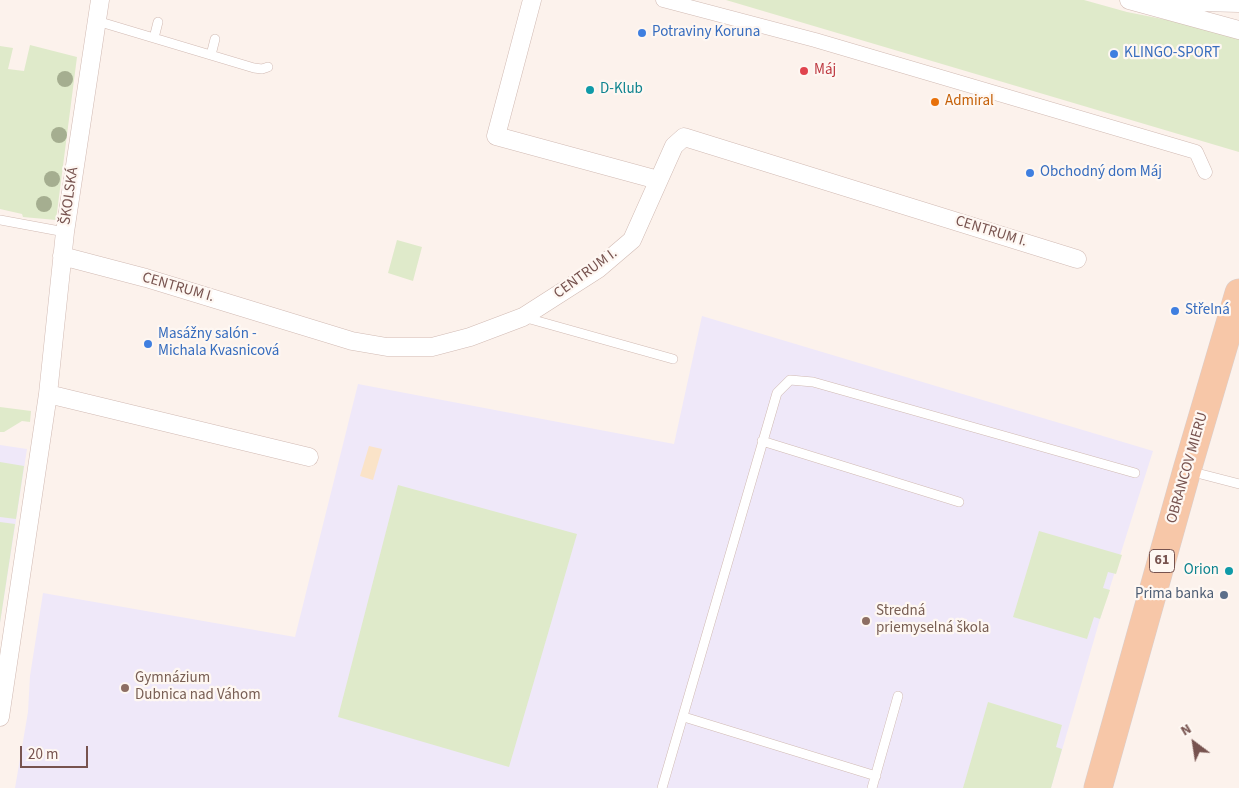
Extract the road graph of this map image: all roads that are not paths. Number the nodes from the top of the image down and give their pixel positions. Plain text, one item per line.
1 (100, 0) edge
2 (532, 0) edge
3 (663, 0) edge
4 (1130, 0) edge
5 (1239, 3) edge
6 (97, 21) junction
7 (158, 22) dead end
8 (1239, 30) edge
9 (154, 38) junction
10 (215, 39) dead end
11 (210, 55) junction
12 (268, 67) dead end
13 (1205, 172) dead end
14 (658, 180) junction
15 (0, 220) edge
16 (65, 232) junction
17 (62, 256) junction
18 (1077, 259) dead end
19 (1239, 293) edge
20 (523, 317) junction
21 (673, 359) dead end
22 (48, 394) junction
23 (762, 441) junction
24 (309, 457) dead end
25 (1187, 470) junction
26 (1135, 473) dead end
27 (1239, 484) edge
28 (959, 502) dead end
29 (898, 696) dead end
30 (684, 716) junction
31 (0, 717) edge
32 (876, 776) junction
33 (662, 788) edge
34 (872, 788) edge
35 (1098, 788) edge

1 - 6 street, ŠKOLSKÁ
2 - 14 street
3 - 13 street
4 - 5 street
4 - 8 street
6 - 9 lane
6 - 16 street, ŠKOLSKÁ
7 - 9 lane
9 - 11 lane
10 - 11 lane
11 - 12 lane
14 - 18 street, CENTRUM I.
14 - 20 street, CENTRUM I.
15 - 16 lane
16 - 17 street, ŠKOLSKÁ
17 - 20 street, CENTRUM I.
17 - 22 street, ŠKOLSKÁ
19 - 25 main road, OBRANCOV MIERU / 61
20 - 21 lane
22 - 24 street
22 - 31 street, ŠKOLSKÁ
23 - 26 lane
23 - 28 lane
23 - 30 lane
25 - 27 lane
25 - 35 main road, OBRANCOV MIERU / 61
29 - 32 lane
30 - 32 lane
30 - 33 lane
32 - 34 lane

